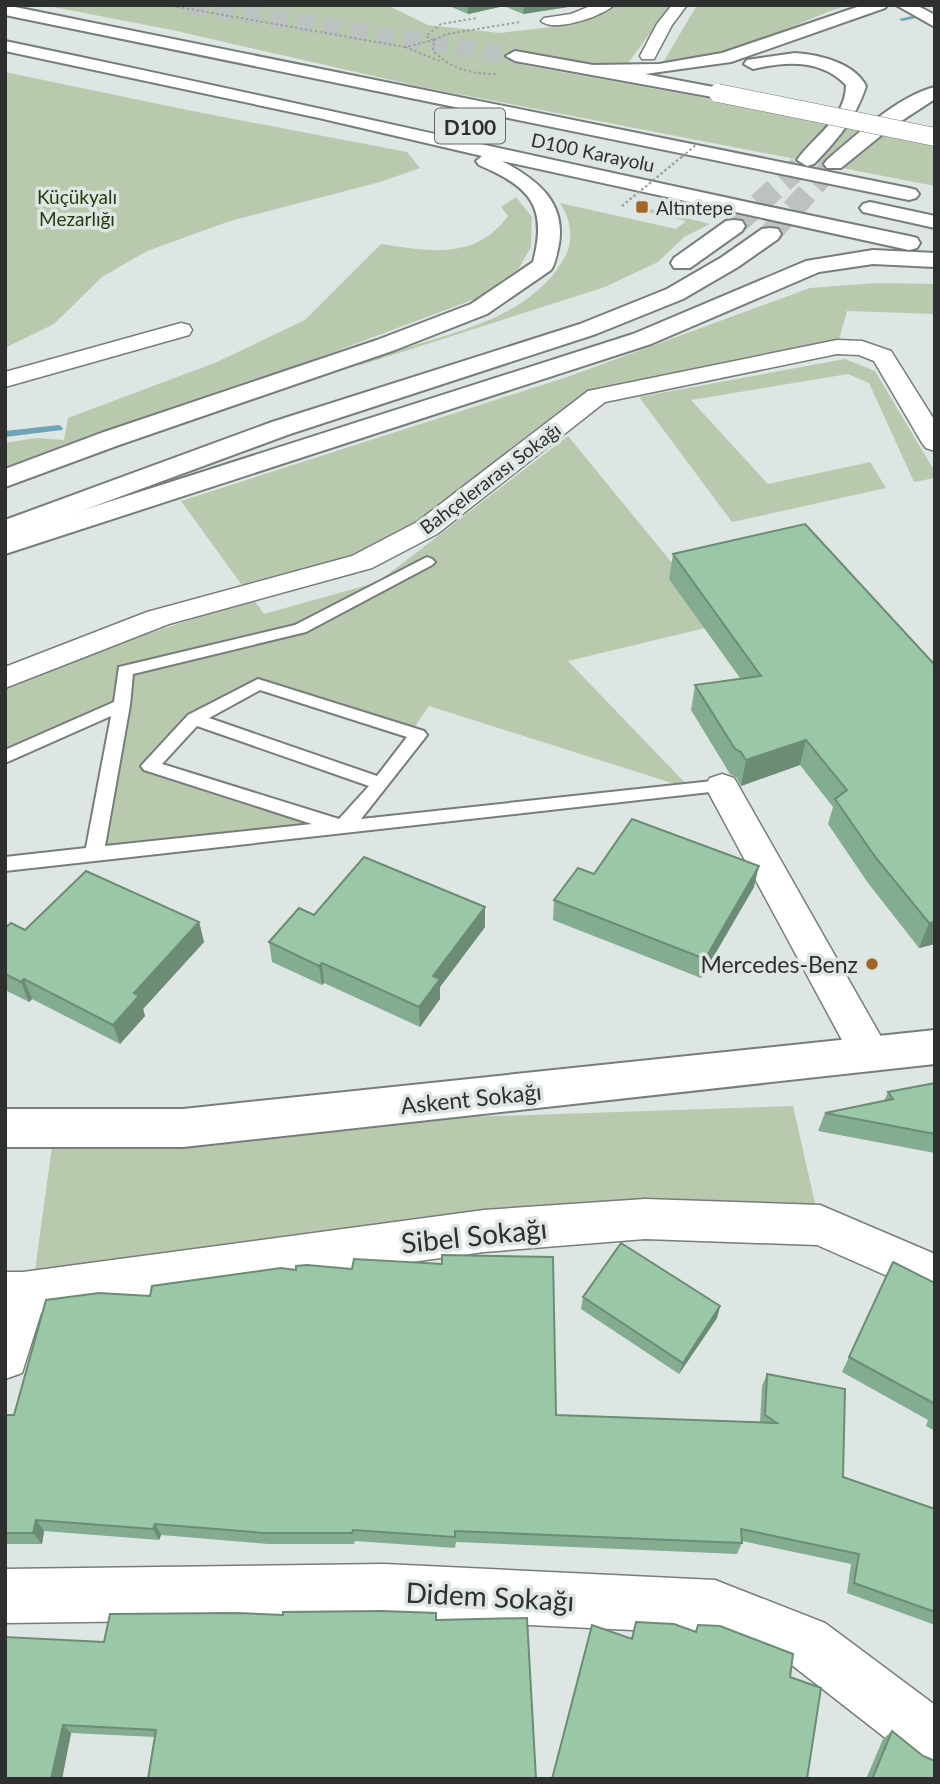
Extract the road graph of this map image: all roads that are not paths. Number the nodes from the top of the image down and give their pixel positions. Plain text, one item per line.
1 (607, 5) edge
2 (680, 5) edge
3 (878, 5) edge
4 (906, 7) edge
5 (5, 10) edge
6 (849, 15) junction
7 (549, 21) dead end
8 (935, 22) edge
9 (5, 26) edge
10 (5, 46) edge
11 (515, 56) tunnel mouth
12 (648, 56) junction
13 (681, 67) junction
14 (594, 70) junction
15 (621, 71) junction
16 (857, 86) junction
17 (725, 89) junction
18 (935, 92) edge
19 (368, 104) dead end
20 (907, 106) junction
21 (319, 111) junction
22 (935, 128) edge
23 (935, 137) edge
24 (807, 159) tunnel mouth
25 (834, 164) tunnel mouth
26 (922, 197) dead end
27 (853, 205) dead end
28 (935, 222) edge
29 (734, 226) tunnel mouth
30 (770, 234) tunnel mouth
31 (935, 248) edge
32 (935, 260) edge
33 (181, 330) dead end
34 (5, 380) edge
35 (935, 443) edge
36 (5, 480) edge
37 (5, 503) edge
38 (5, 530) edge
39 (5, 545) edge
40 (427, 562) dead end
41 (5, 678) edge
42 (122, 705) junction
43 (194, 719) junction
44 (5, 757) edge
45 (381, 784) junction
46 (722, 786) joint
47 (343, 827) junction
48 (94, 854) junction
49 (5, 864) edge
50 (935, 1047) edge
51 (870, 1054) junction
52 (5, 1128) edge
53 (935, 1276) edge
54 (14, 1294) edge
55 (5, 1356) edge
56 (5, 1596) edge
57 (935, 1741) edge

1 - 7 street
2 - 12 street
3 - 6 main road
4 - 8 main road
5 - 26 main road, D100 Karayolu / D100
6 - 13 main road
6 - 16 main road
9 - 19 main road
10 - 21 main road
11 - 14 main road
12 - 13 main road
12 - 15 main road
13 - 15 main road
14 - 15 main road
14 - 17 main road
16 - 17 main road
16 - 24 main road
17 - 23 main road, bridge
18 - 20 main road
20 - 22 main road
20 - 25 main road
21 - 31 main road
21 - 36 main road
27 - 28 main road
29 - 37 main road
30 - 38 main road
32 - 39 main road
33 - 34 street
35 - 41 street, Bahçelerarası Sokağı
40 - 42 lane
42 - 44 lane
42 - 48 lane
43 - 45 lane
43 - 45 lane
43 - 47 lane
45 - 47 lane
46 - 47 lane
46 - 51 street
47 - 48 lane
48 - 49 lane
50 - 51 main road, Askent Sokağı
51 - 52 main road, Askent Sokağı
53 - 54 street, Sibel Sokağı
54 - 55 street
56 - 57 street, Didem Sokağı

